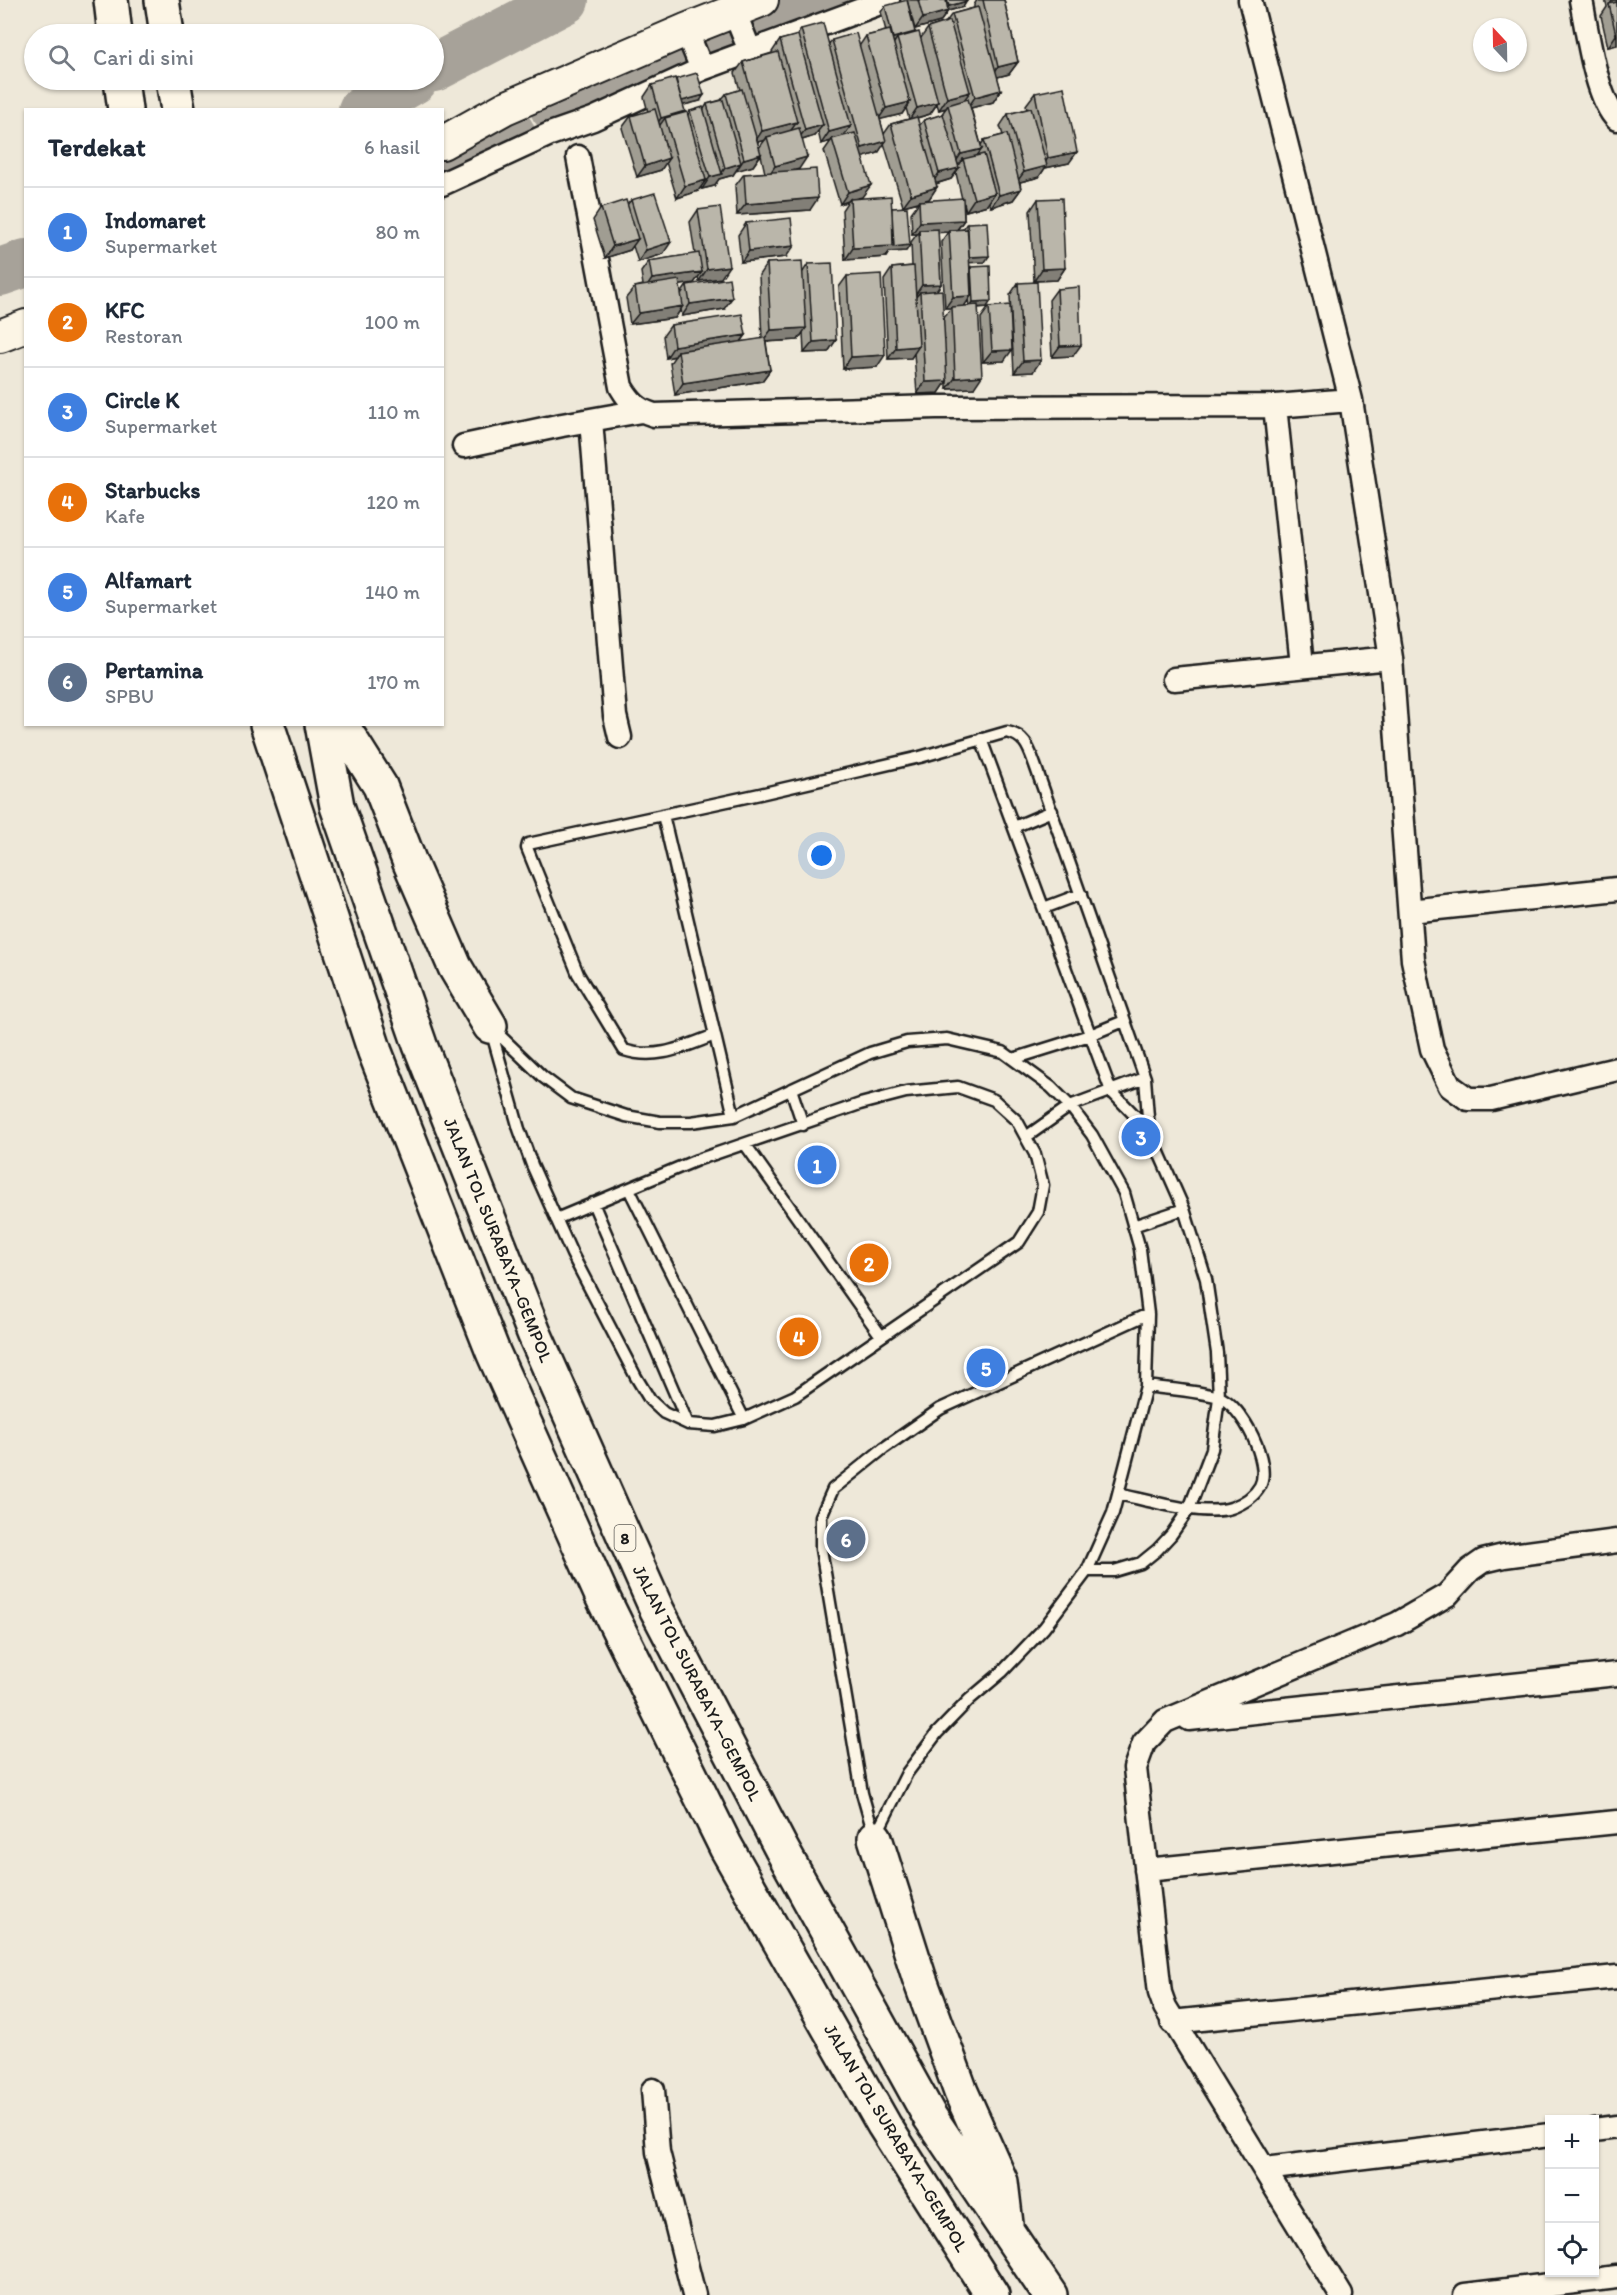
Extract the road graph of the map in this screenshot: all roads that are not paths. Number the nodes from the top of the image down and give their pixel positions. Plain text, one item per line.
1 (111, 0) edge
2 (162, 0) edge
3 (888, 0) edge
4 (1250, 0) edge
5 (1581, 0) edge
6 (747, 7) edge
7 (115, 24) edge
8 (166, 24) edge
9 (684, 33) junction
10 (749, 47) junction
11 (700, 65) junction
12 (122, 90) edge
13 (175, 90) edge
14 (125, 108) edge
15 (178, 108) edge
16 (593, 119) junction
17 (1617, 119) edge
18 (550, 134) junction
19 (444, 142) edge
20 (578, 157) junction
21 (444, 183) edge
22 (24, 327) edge
23 (0, 336) edge
24 (1351, 400) junction
25 (1275, 406) junction
26 (641, 411) junction
27 (591, 420) junction
28 (464, 446) dead end
29 (1391, 658) junction
30 (1302, 665) junction
31 (1174, 679) dead end
32 (268, 726) edge
33 (322, 726) edge
34 (341, 726) edge
35 (620, 737) dead end
36 (981, 739) junction
37 (1052, 811) junction
38 (663, 815) junction
39 (1014, 827) junction
40 (1617, 890) edge
41 (1081, 894) junction
42 (1044, 908) junction
43 (1410, 911) junction
44 (1124, 1021) junction
45 (490, 1026) junction
46 (715, 1035) junction
47 (1090, 1035) junction
48 (1013, 1059) junction
49 (1617, 1069) edge
50 (1145, 1078) junction
51 (791, 1089) junction
52 (1111, 1091) junction
53 (1070, 1106) junction
54 (734, 1116) junction
55 (803, 1125) junction
56 (1149, 1130) junction
57 (1026, 1137) junction
58 (745, 1144) junction
59 (629, 1189) junction
60 (593, 1203) junction
61 (1184, 1209) junction
62 (556, 1218) junction
63 (1133, 1226) junction
64 (1148, 1314) junction
65 (881, 1336) junction
66 (1146, 1386) junction
67 (1219, 1398) junction
68 (744, 1419) junction
69 (688, 1424) junction
70 (1118, 1494) junction
71 (1189, 1509) junction
72 (1617, 1541) edge
73 (1087, 1571) junction
74 (1617, 1674) edge
75 (1165, 1721) junction
76 (1617, 1822) edge
77 (875, 1838) junction
78 (1146, 1870) junction
79 (1617, 1977) edge
80 (1172, 2022) junction
81 (653, 2090) dead end
82 (1617, 2127) edge
83 (1599, 2129) edge
84 (1545, 2136) edge
85 (1264, 2169) junction
86 (1006, 2228) junction
87 (1617, 2277) edge
88 (694, 2295) edge
89 (992, 2295) edge
90 (1050, 2295) edge
91 (1341, 2295) edge
92 (1465, 2295) edge

1 - 7 highway
2 - 8 highway
3 - 10 street
4 - 24 street
5 - 17 street
6 - 9 street
6 - 10 street
9 - 11 street
9 - 19 street
10 - 11 street
11 - 16 street
12 - 14 highway
13 - 15 highway
16 - 18 street
16 - 20 street
18 - 20 street
18 - 21 street
20 - 26 street
22 - 23 street
24 - 25 street
24 - 29 street
25 - 26 street
25 - 30 street
26 - 27 street
27 - 28 street
27 - 35 street
29 - 30 street
29 - 43 street
30 - 31 street
32 - 89 highway, JALAN TOL SURABAYA–GEMPOL
33 - 86 highway, JALAN TOL SURABAYA–GEMPOL / 8
34 - 45 highway
36 - 37 lane
36 - 38 lane
36 - 39 lane
37 - 39 lane
37 - 41 lane
38 - 46 lane
38 - 46 lane
39 - 42 lane
40 - 43 street
41 - 42 lane
41 - 44 lane
42 - 47 lane
43 - 49 street
44 - 47 lane
44 - 50 lane
45 - 54 lane
45 - 62 lane
46 - 54 lane
47 - 48 lane
47 - 52 lane
48 - 51 lane
48 - 53 lane
50 - 52 lane
50 - 56 lane
51 - 54 lane
51 - 55 lane
52 - 53 lane
52 - 56 lane
53 - 57 lane
53 - 63 lane
55 - 57 lane
55 - 58 lane
56 - 61 lane
57 - 65 lane
58 - 59 lane
58 - 65 lane
59 - 60 lane
59 - 68 lane
60 - 62 lane
60 - 69 lane
61 - 63 lane
61 - 67 lane
62 - 69 lane
63 - 64 lane
64 - 66 lane
64 - 77 lane
65 - 68 lane
66 - 67 lane
66 - 70 lane
67 - 71 lane
67 - 71 lane
68 - 69 lane
70 - 71 lane
70 - 73 lane
71 - 73 lane
72 - 75 street
73 - 77 lane
74 - 75 street
75 - 78 street
76 - 78 street
77 - 86 highway
78 - 80 street
79 - 80 street
80 - 85 street
81 - 88 street
82 - 83 street
84 - 85 street
85 - 91 street
86 - 90 highway, JALAN TOL SURABAYA–GEMPOL / 8
87 - 92 street

